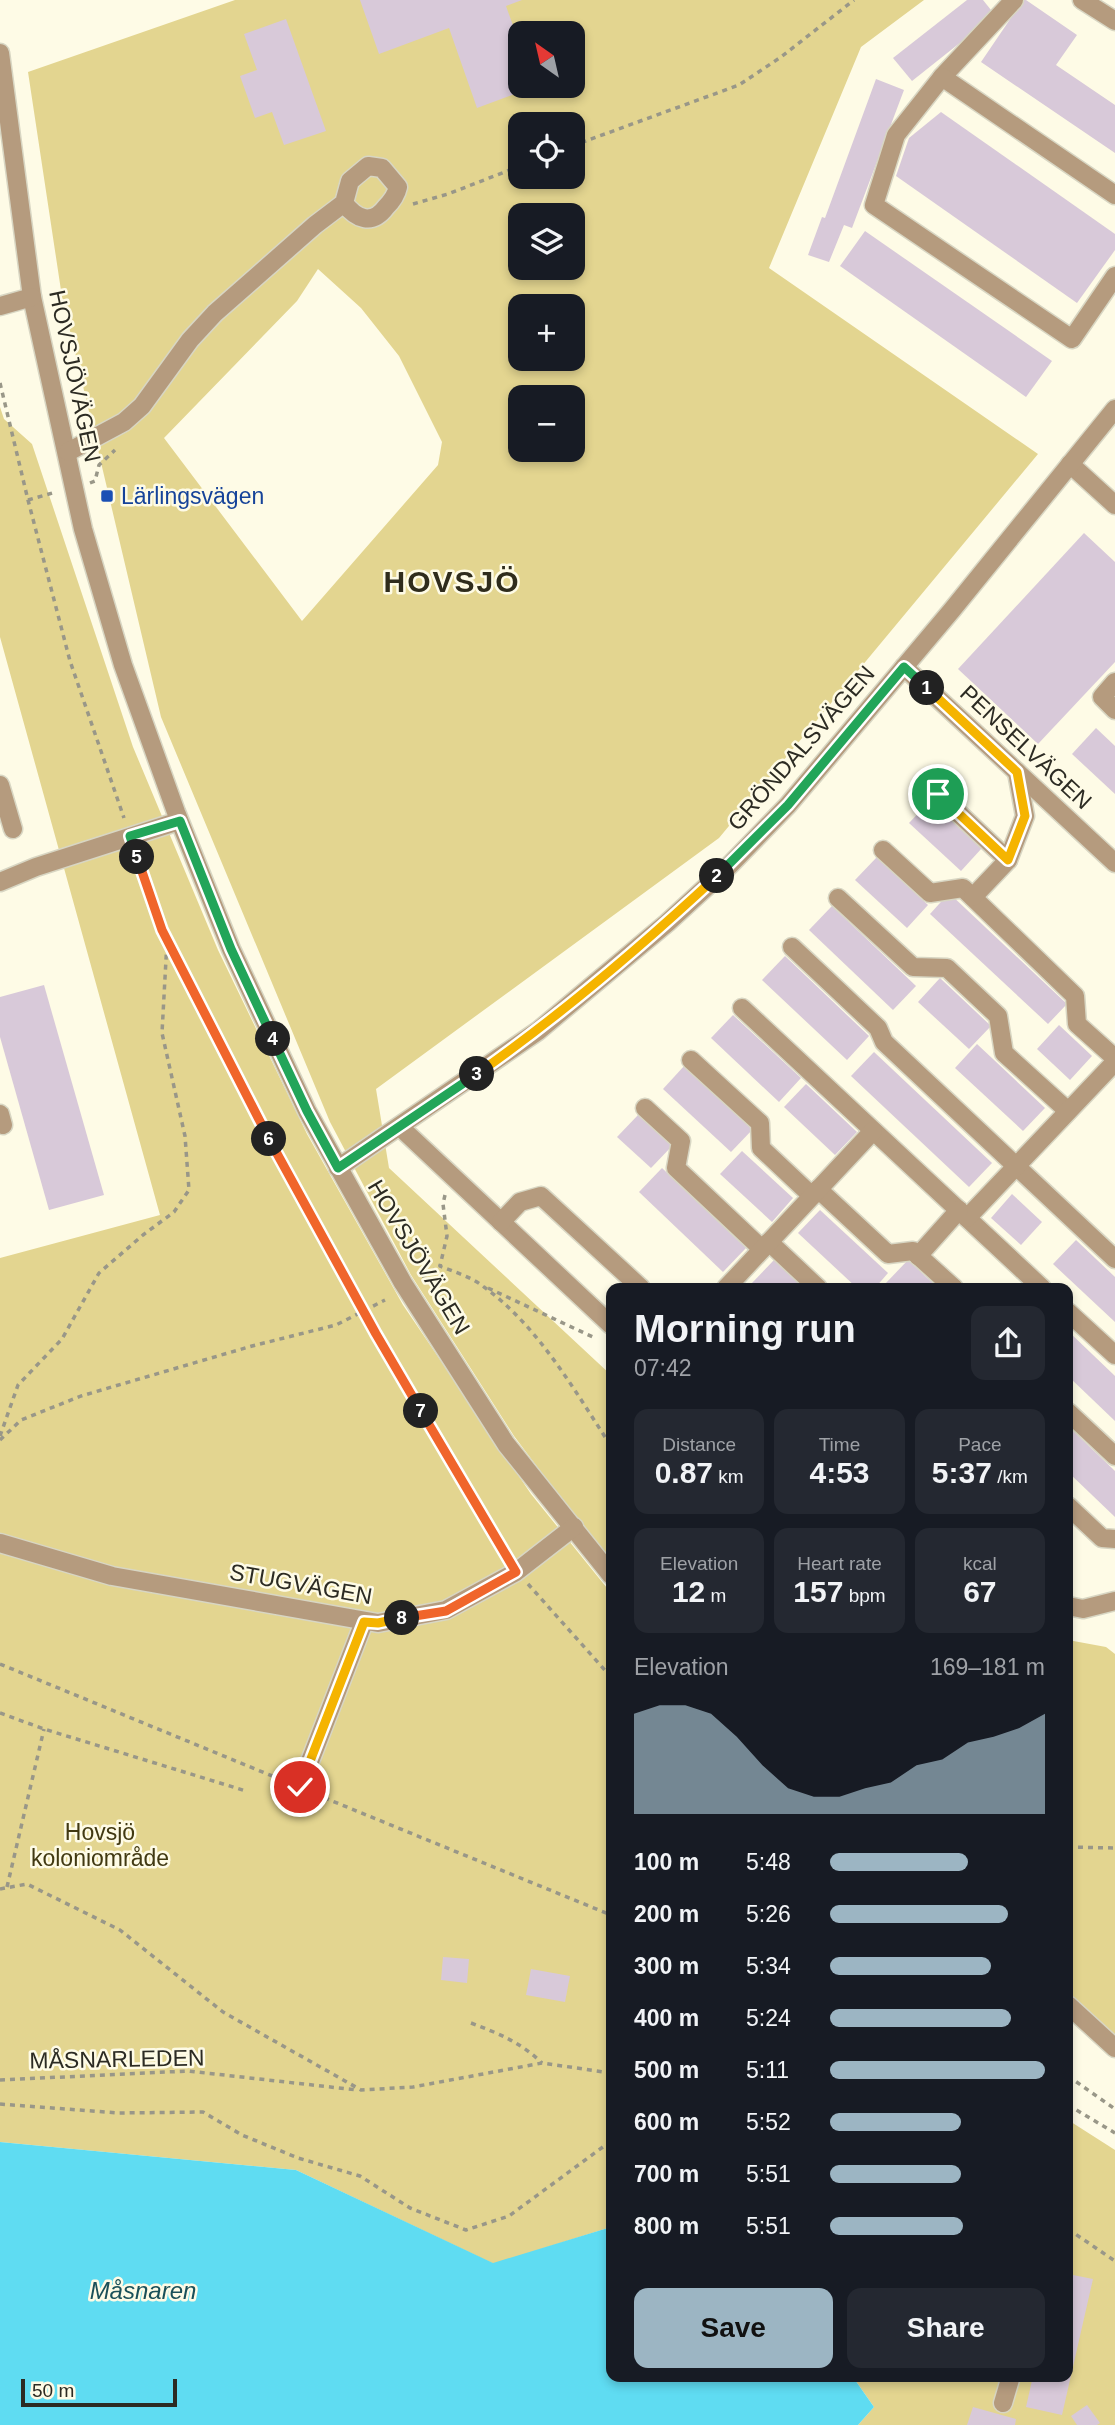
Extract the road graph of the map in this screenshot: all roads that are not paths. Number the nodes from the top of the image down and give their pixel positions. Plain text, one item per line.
1 (1014, 0) edge
2 (1082, 0) edge
3 (1115, 22) edge
4 (0, 53) edge
5 (942, 77) junction
6 (1115, 195) edge
7 (344, 203) dead end
8 (1115, 276) edge
9 (32, 297) junction
10 (0, 306) edge
11 (1115, 409) edge
12 (68, 452) junction
13 (1070, 464) junction
14 (1115, 505) edge
15 (904, 667) junction
16 (1115, 682) edge
17 (1108, 704) edge
18 (1017, 772) junction
19 (0, 785) edge
20 (938, 794) dead end
21 (180, 821) junction
22 (13, 828) dead end
23 (883, 850) dead end
24 (1008, 860) junction
25 (1115, 863) edge
26 (36, 867) junction
27 (0, 872) edge
28 (0, 882) edge
29 (973, 897) junction
30 (838, 898) dead end
31 (792, 947) dead end
32 (742, 1008) dead end
33 (691, 1060) dead end
34 (1115, 1060) edge
35 (645, 1108) dead end
36 (1068, 1111) junction
37 (400, 1127) junction
38 (873, 1131) junction
39 (1016, 1167) junction
40 (338, 1168) junction
41 (816, 1193) junction
42 (963, 1214) junction
43 (501, 1222) junction
44 (766, 1245) junction
45 (918, 1256) junction
46 (1115, 1259) edge
47 (636, 1283) edge
48 (731, 1283) edge
49 (812, 1283) edge
50 (948, 1283) edge
51 (1037, 1283) edge
52 (1073, 1317) edge
53 (606, 1320) edge
54 (1115, 1355) edge
55 (1073, 1417) edge
56 (1115, 1456) edge
57 (1073, 1511) edge
58 (574, 1527) junction
59 (1115, 1539) edge
60 (0, 1543) edge
61 (606, 1569) edge
62 (1115, 1601) edge
63 (1073, 1607) edge
64 (364, 1622) junction
65 (300, 1787) dead end
66 (1073, 2010) edge
67 (1115, 2049) edge
68 (1009, 2382) edge
69 (1003, 2403) dead end

1 - 5 street
2 - 3 street
4 - 9 street, HOVSJÖVÄGEN
5 - 6 street
5 - 8 street
7 - 12 street
9 - 10 street
9 - 12 street, HOVSJÖVÄGEN
11 - 13 street, GRÖNDALSVÄGEN
12 - 21 street, HOVSJÖVÄGEN
13 - 14 street
13 - 15 street, GRÖNDALSVÄGEN
15 - 18 street, PENSELVÄGEN
15 - 37 street, GRÖNDALSVÄGEN
16 - 17 street
18 - 24 street
18 - 25 street, PENSELVÄGEN
19 - 22 street
20 - 24 street
21 - 26 street
21 - 40 street, HOVSJÖVÄGEN
23 - 29 street
24 - 29 street
26 - 27 street
26 - 28 street
29 - 34 street
30 - 36 street
31 - 39 street
32 - 38 street
33 - 41 street
34 - 36 street
35 - 44 street
36 - 39 street
37 - 40 street, GRÖNDALSVÄGEN
37 - 43 street
38 - 41 street
38 - 42 street
39 - 42 street
39 - 46 street
40 - 58 street, HOVSJÖVÄGEN
41 - 44 street
41 - 45 street
42 - 45 street
42 - 51 street
43 - 47 street
43 - 53 street
44 - 48 street
44 - 49 street
45 - 50 street
52 - 54 street
55 - 56 street
57 - 59 street
58 - 61 street, HOVSJÖVÄGEN
58 - 64 street, STUGVÄGEN
60 - 64 street, STUGVÄGEN
62 - 63 street
64 - 65 street
66 - 67 street
68 - 69 street

